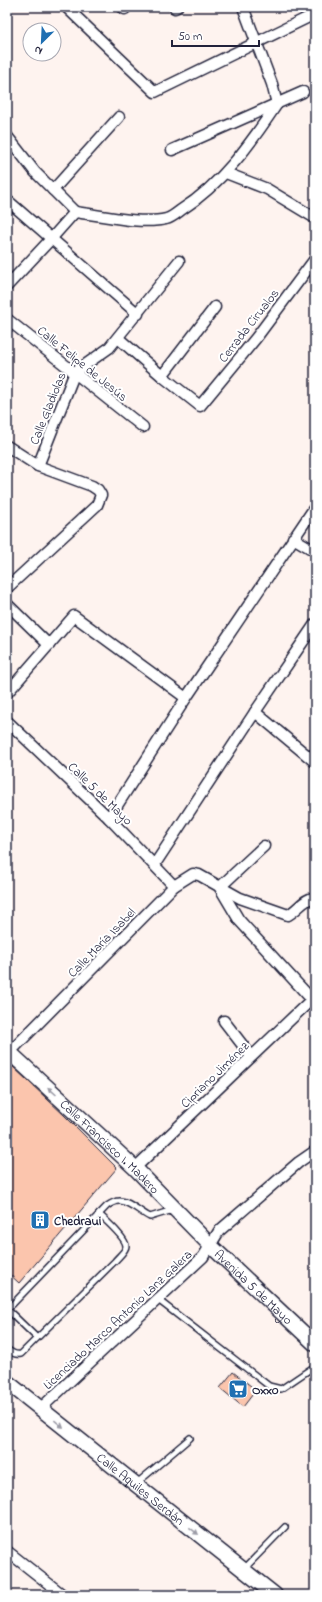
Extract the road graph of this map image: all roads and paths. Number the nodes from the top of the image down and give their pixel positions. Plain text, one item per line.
1 (66, 7) edge
2 (243, 7) edge
3 (315, 14) edge
4 (256, 42) junction
5 (303, 92) dead end
6 (277, 104) junction
7 (119, 117) dead end
8 (7, 136) edge
9 (172, 150) dead end
10 (226, 173) junction
11 (53, 190) junction
12 (7, 200) edge
13 (75, 212) junction
14 (313, 213) edge
15 (51, 240) junction
16 (315, 259) edge
17 (180, 261) dead end
18 (7, 286) edge
19 (215, 307) dead end
20 (138, 314) junction
21 (7, 319) edge
22 (118, 338) junction
23 (75, 372) junction
24 (162, 376) junction
25 (143, 427) dead end
26 (7, 446) edge
27 (38, 466) junction
28 (315, 506) edge
29 (293, 538) junction
30 (315, 552) edge
31 (7, 588) edge
32 (7, 604) edge
33 (315, 624) edge
34 (49, 645) junction
35 (7, 693) edge
36 (186, 698) junction
37 (255, 712) junction
38 (7, 722) edge
39 (315, 762) edge
40 (109, 818) junction
41 (264, 846) dead end
42 (154, 864) junction
43 (174, 886) junction
44 (220, 886) junction
45 (315, 897) edge
46 (313, 1001) edge
47 (224, 1021) dead end
48 (8, 1051) edge
49 (251, 1056) junction
50 (315, 1152) edge
51 (135, 1168) junction
52 (176, 1209) junction
53 (99, 1214) junction
54 (210, 1245) junction
55 (157, 1299) junction
56 (7, 1309) edge
57 (37, 1338) junction
58 (315, 1344) edge
59 (7, 1349) edge
60 (315, 1366) edge
61 (7, 1382) edge
62 (40, 1409) junction
63 (190, 1438) dead end
64 (135, 1485) junction
65 (285, 1527) dead end
66 (7, 1551) edge
67 (243, 1570) junction
68 (63, 1595) edge
69 (275, 1595) edge

1 - 4 street
2 - 4 street
3 - 4 street
4 - 6 street
5 - 6 street
6 - 9 street
6 - 10 street
7 - 11 street
8 - 11 street
10 - 13 street
10 - 14 street
11 - 13 street
12 - 15 street
13 - 15 street
15 - 18 street
15 - 20 street
16 - 24 street, Cerrada Cirualos
17 - 20 street, Calle Gladiolas
19 - 24 street
20 - 22 street, Calle Gladiolas
21 - 23 street, Calle Felipe de Jesús
22 - 23 street, Calle Gladiolas
22 - 24 street
23 - 25 street, Calle Felipe de Jesús
23 - 27 street, Calle Gladiolas
26 - 27 street
27 - 31 street
28 - 29 street
29 - 30 street
29 - 36 street
32 - 34 street
33 - 37 street
34 - 35 street
34 - 36 street
36 - 40 street
37 - 39 street
37 - 42 street
38 - 40 street, Calle 5 de Mayo
40 - 42 street, Calle 5 de Mayo
41 - 44 street
42 - 43 street, Calle 5 de Mayo
43 - 44 street, Calle María Isabel
43 - 48 street, Calle María Isabel
44 - 45 street
44 - 46 street
46 - 49 street, Cipriano Jiménez
47 - 49 street
51 -> 48 main road, Calle Francisco I. Madero
49 - 51 street, Cipriano Jiménez
50 - 54 street, Licenciado Marco Antonio Lanz Galera
51 - 52 main road, Calle Francisco I. Madero
52 - 53 lane
52 - 54 main road, Calle Francisco I. Madero
53 - 56 lane
53 - 57 lane
54 - 55 street, Licenciado Marco Antonio Lanz Galera
54 - 58 main road, Avenida 5 de Mayo
55 - 60 lane
55 - 62 street, Licenciado Marco Antonio Lanz Galera
56 - 57 lane
57 - 59 lane
61 - 62 main road, Calle Aquiles Serdán
62 -> 64 main road, Calle Aquiles Serdán
63 - 64 lane
64 -> 67 main road, Calle Aquiles Serdán
65 - 67 lane
66 - 68 street
67 - 69 main road, Calle Aquiles Serdán

